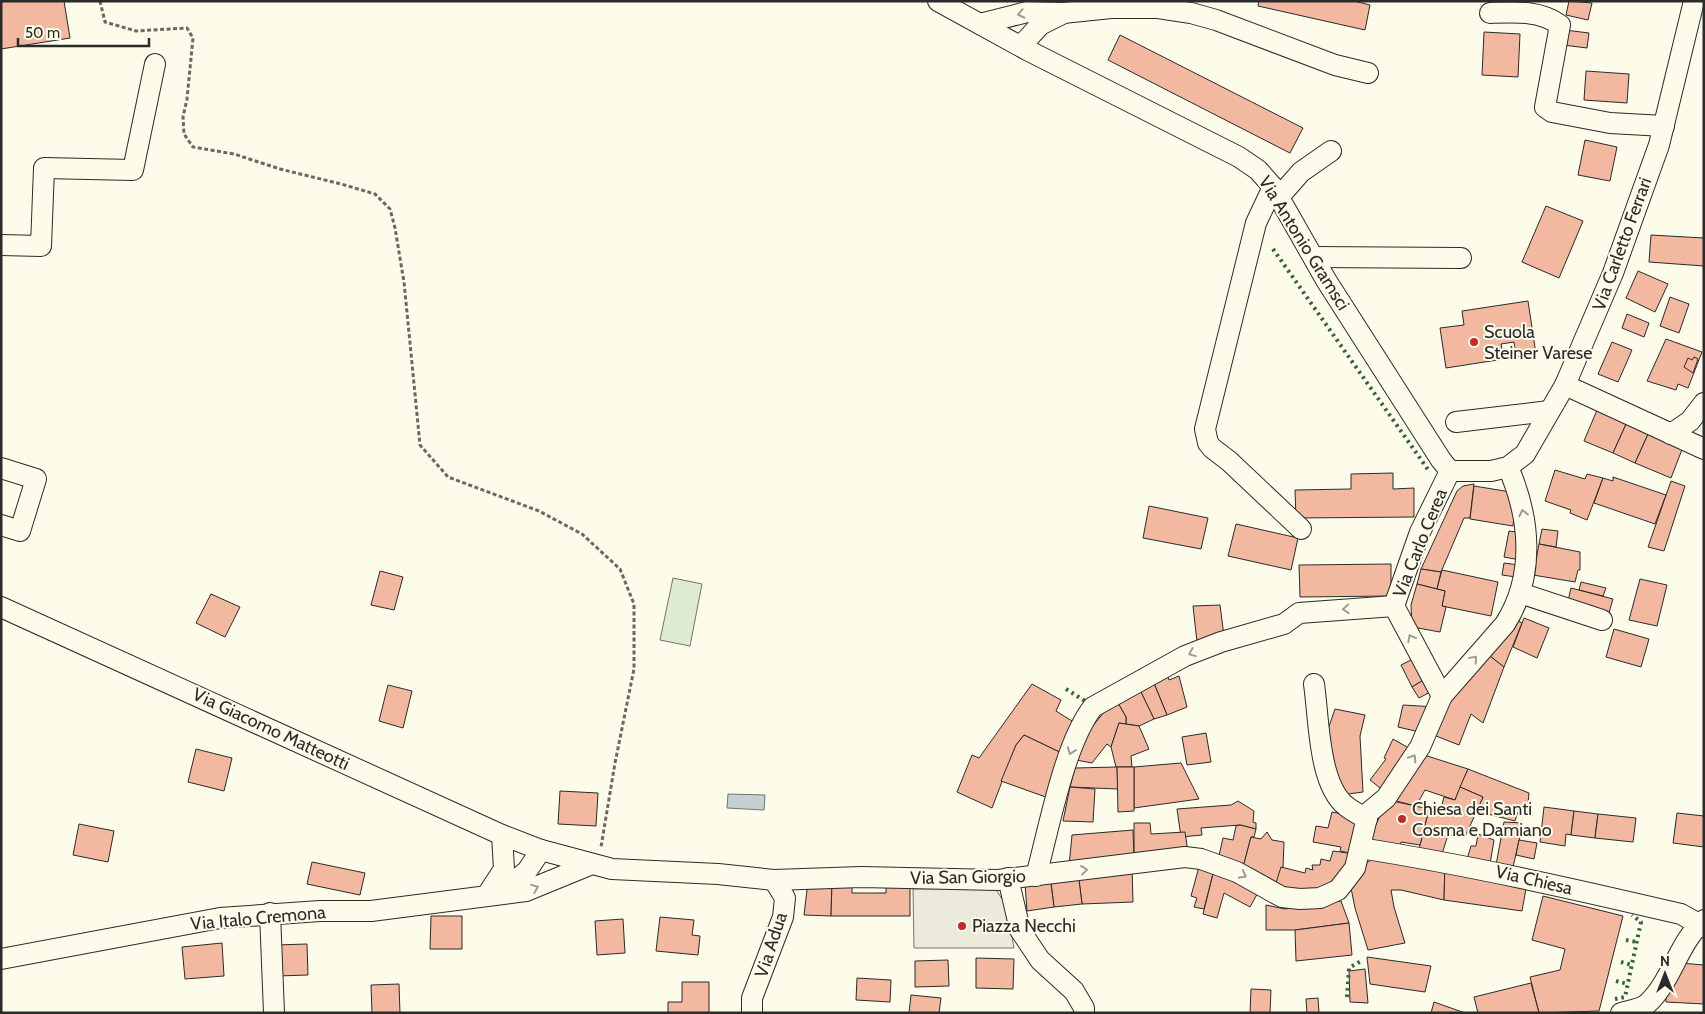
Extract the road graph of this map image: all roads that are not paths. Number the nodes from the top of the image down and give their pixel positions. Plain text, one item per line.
1 (938, 1) edge
2 (1694, 1) edge
3 (1063, 13) junction
4 (1490, 13) dead end
5 (980, 24) junction
6 (1021, 46) junction
7 (155, 64) dead end
8 (1368, 73) dead end
9 (1664, 126) junction
10 (1331, 152) dead end
11 (1276, 192) junction
12 (1, 245) edge
13 (1314, 257) junction
14 (1461, 258) dead end
15 (1565, 385) junction
16 (1704, 403) edge
17 (1549, 411) junction
18 (1456, 422) dead end
19 (1671, 434) junction
20 (1704, 449) edge
21 (1508, 467) junction
22 (1, 468) edge
23 (1450, 471) junction
24 (1, 526) edge
25 (1301, 529) dead end
26 (1520, 593) junction
27 (1394, 606) junction
28 (1, 607) edge
29 (1602, 620) dead end
30 (1314, 684) dead end
31 (1442, 696) junction
32 (1367, 818) junction
33 (502, 835) junction
34 (1360, 848) junction
35 (541, 850) junction
36 (595, 857) junction
37 (1036, 876) junction
38 (1008, 878) junction
39 (774, 880) junction
40 (493, 894) junction
41 (270, 913) junction
42 (1703, 923) edge
43 (1, 959) edge
44 (274, 1013) edge
45 (752, 1013) edge
46 (1084, 1013) edge
47 (1621, 1013) edge

1 - 5 street, Via Antonio Gramsci
2 - 9 street, Via Carletto Ferrari
3 -> 5 street
3 - 6 street
3 - 8 street
4 - 9 street
5 - 6 street, Via Antonio Gramsci
6 - 11 street, Via Antonio Gramsci
7 - 12 street
9 - 15 street, Via Carletto Ferrari
10 - 11 street
11 - 13 street, Via Antonio Gramsci
11 - 25 street
13 - 14 street
13 - 23 street, Via Antonio Gramsci
15 - 17 street, Via Carletto Ferrari
15 - 19 street
16 - 19 street
17 - 18 street
17 - 21 street, Via Carletto Ferrari
19 - 20 street
21 - 23 street
26 -> 21 street
22 - 24 street
23 - 27 street, Via Carlo Cerea
26 - 29 street
31 -> 26 street
31 -> 27 street, Via Carlo Cerea
27 -> 37 street
28 - 33 street, Via Giacomo Matteotti
30 - 32 street
32 -> 31 street
32 - 34 street, Via San Giorgio
33 - 35 street, Via Giacomo Matteotti
33 - 40 street
37 -> 34 street, Via San Giorgio
34 - 42 street, Via Chiesa
35 - 36 street, Via San Giorgio
35 - 40 street
36 - 39 street, Via San Giorgio
40 -> 36 street, Via Italo Cremona
37 - 38 street, Via San Giorgio
38 - 39 street, Via San Giorgio
38 - 46 street
39 - 45 street, Via Adua
40 - 41 street, Via Italo Cremona
41 - 43 street, Via Italo Cremona
41 - 44 street
42 - 47 street

